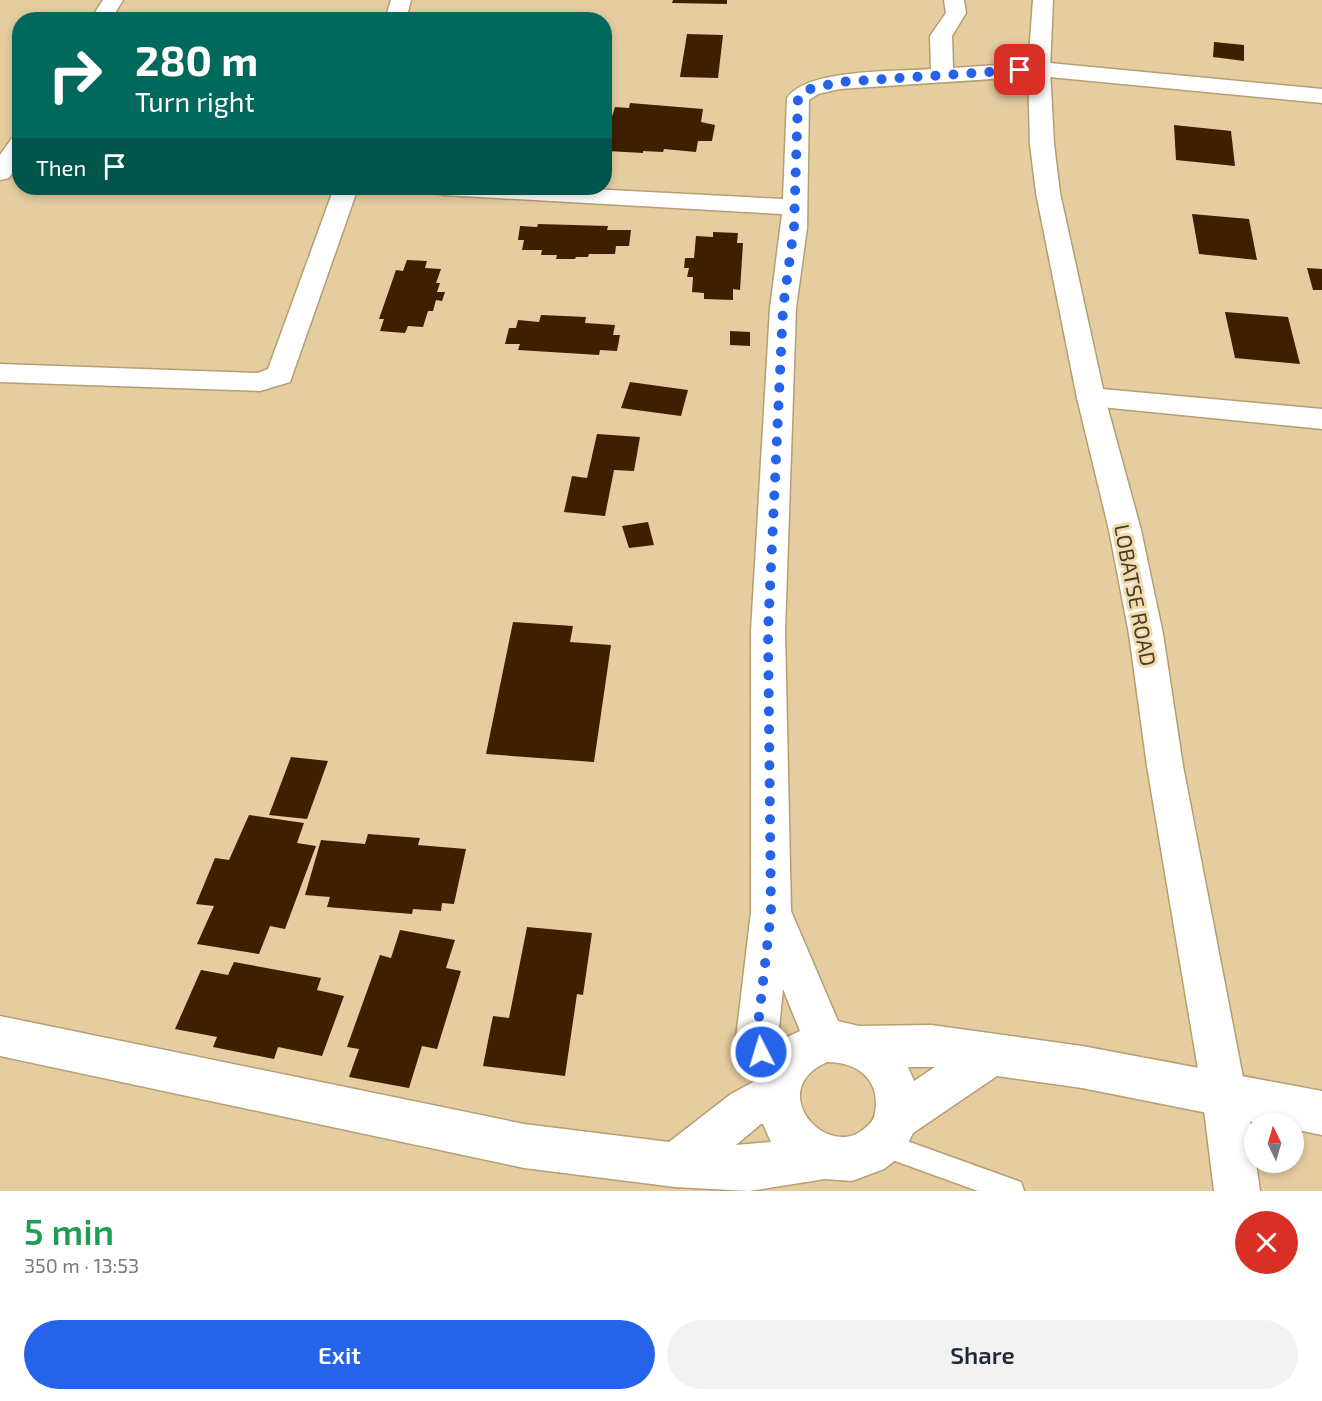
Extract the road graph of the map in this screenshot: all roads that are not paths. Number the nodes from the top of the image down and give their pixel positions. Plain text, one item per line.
1 (954, 0) edge
2 (1044, 0) edge
3 (1039, 69) junction
4 (942, 75) junction
5 (1322, 96) edge
6 (12, 155) edge
7 (0, 173) edge
8 (344, 195) edge
9 (573, 195) edge
10 (794, 207) junction
11 (0, 374) edge
12 (1091, 398) junction
13 (1322, 419) edge
14 (771, 912) junction
15 (0, 1036) edge
16 (842, 1043) junction
17 (991, 1055) junction
18 (778, 1087) junction
19 (1224, 1093) junction
20 (1322, 1113) edge
21 (889, 1131) junction
22 (823, 1156) junction
23 (675, 1165) junction
24 (1012, 1191) edge
25 (1237, 1191) edge

1 - 4 main road
2 - 3 main road, LOBATSE ROAD
3 - 4 main road
3 - 5 main road
3 - 12 main road, LOBATSE ROAD
4 - 10 main road
6 - 7 main road
8 - 11 main road
9 - 10 main road
10 - 14 main road
12 - 13 main road
12 - 19 main road, LOBATSE ROAD
14 - 16 main road
14 - 18 main road
15 - 23 main road
16 - 17 main road
16 - 18 main road
16 - 21 main road
17 - 19 main road
17 - 21 main road
18 - 22 main road
18 - 23 main road
19 - 20 main road
19 - 25 main road, LOBATSE ROAD
21 - 22 main road
21 - 24 lane
22 - 23 main road

